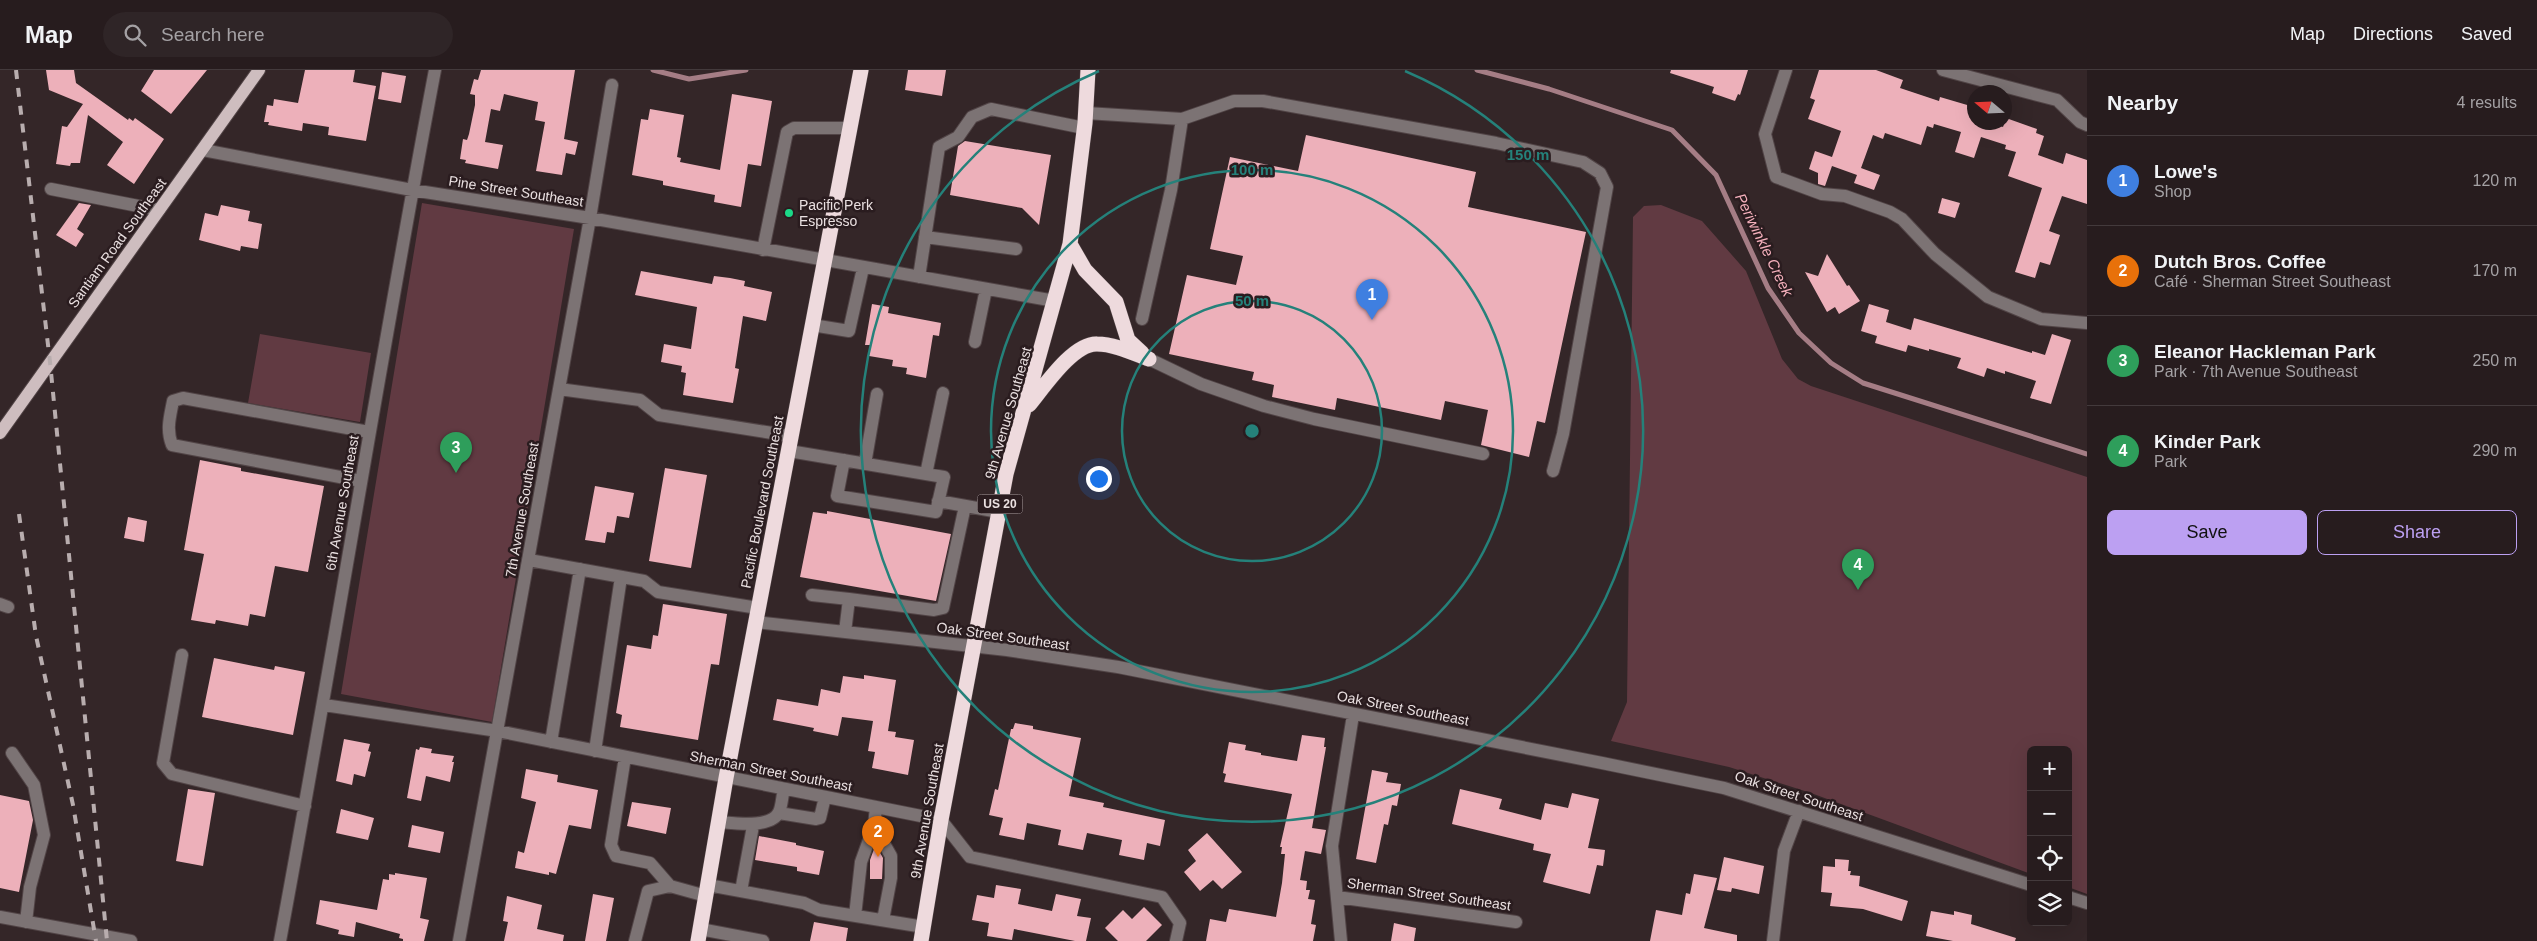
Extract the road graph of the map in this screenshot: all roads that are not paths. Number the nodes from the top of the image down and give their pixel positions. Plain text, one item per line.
1 (259, 70) edge
2 (435, 70) edge
3 (861, 70) edge
4 (1088, 70) edge
5 (1786, 70) edge
6 (1943, 70) edge
7 (612, 85) dead end
8 (1086, 112) junction
9 (1182, 119) junction
10 (2087, 125) edge
11 (850, 128) junction
12 (1084, 128) junction
13 (203, 150) junction
14 (51, 189) dead end
15 (412, 190) junction
16 (159, 210) junction
17 (590, 218) junction
18 (925, 237) junction
19 (1070, 244) junction
20 (1016, 249) dead end
21 (763, 250) junction
22 (824, 261) junction
23 (863, 268) junction
24 (919, 277) junction
25 (986, 289) junction
26 (1055, 301) junction
27 (1142, 319) dead end
28 (2087, 323) edge
29 (812, 324) junction
30 (975, 342) dead end
31 (1149, 359) junction
32 (559, 389) junction
33 (942, 393) dead end
34 (877, 394) dead end
35 (1025, 410) junction
36 (369, 432) junction
37 (0, 433) edge
38 (790, 444) junction
39 (1483, 454) dead end
40 (844, 460) junction
41 (865, 464) junction
42 (1553, 471) dead end
43 (926, 474) junction
44 (361, 481) junction
45 (938, 501) junction
46 (965, 506) junction
47 (999, 512) junction
48 (529, 560) junction
49 (580, 569) junction
50 (621, 577) junction
51 (812, 595) dead end
52 (849, 599) junction
53 (757, 615) junction
54 (844, 632) junction
55 (974, 646) junction
56 (182, 655) dead end
57 (324, 705) junction
58 (1353, 715) junction
59 (498, 732) junction
60 (551, 742) junction
61 (595, 751) junction
62 (12, 754) dead end
63 (625, 757) junction
64 (726, 778) junction
65 (784, 789) junction
66 (825, 797) junction
67 (305, 806) junction
68 (876, 807) junction
69 (1799, 812) junction
70 (779, 813) junction
71 (941, 820) junction
72 (719, 822) junction
73 (753, 826) junction
74 (874, 826) junction
75 (2027, 884) edge
76 (670, 886) junction
77 (707, 891) junction
78 (741, 892) junction
79 (1337, 897) junction
80 (2072, 898) edge
81 (2087, 903) edge
82 (855, 916) junction
83 (0, 917) edge
84 (883, 920) junction
85 (26, 922) junction
86 (1516, 922) dead end
87 (922, 934) edge
88 (699, 935) edge
89 (130, 941) edge
90 (280, 941) edge
91 (459, 941) edge
92 (635, 941) edge
93 (763, 941) edge
94 (1176, 941) edge
95 (1341, 941) edge
96 (1773, 941) edge

1 - 13 main road, Santiam Road Southeast
2 - 15 street, 6th Avenue Southeast
3 - 11 highway, Pacific Boulevard Southeast
4 - 8 highway, 9th Avenue Southeast / US 20
5 - 28 street
6 - 10 street
7 - 17 street, 7th Avenue Southeast
8 - 9 street
8 - 12 highway, 9th Avenue Southeast / US 20
9 - 27 street
9 - 42 street
11 - 21 street
11 - 22 highway, Pacific Boulevard Southeast
12 - 18 street
12 - 19 highway, 9th Avenue Southeast / US 20
13 - 15 street, Pine Street Southeast
13 - 16 main road, Santiam Road Southeast
14 - 16 street
15 - 17 street, Pine Street Southeast
15 - 36 street, 6th Avenue Southeast
16 - 37 main road, Santiam Road Southeast
17 - 21 street, Pine Street Southeast
17 - 32 street, 7th Avenue Southeast
18 - 20 street
18 - 24 street
19 - 26 highway, 9th Avenue Southeast / US 20
19 - 31 highway
21 - 22 street, Pine Street Southeast
22 - 23 street, Pine Street Southeast
22 - 29 highway, Pacific Boulevard Southeast
23 - 24 street, Pine Street Southeast
23 - 29 street
24 - 25 street, Pine Street Southeast
25 - 26 street, Pine Street Southeast
25 - 30 street
26 - 35 highway, 9th Avenue Southeast / US 20
29 - 38 highway, Pacific Boulevard Southeast
31 - 35 highway
31 - 39 street
32 - 38 street
32 - 48 street, 7th Avenue Southeast
33 - 43 street
34 - 41 street
35 - 47 highway, 9th Avenue Southeast / US 20
36 - 44 street, 6th Avenue Southeast
36 - 44 street
38 - 40 street
38 - 53 highway, Pacific Boulevard Southeast
40 - 41 street
40 - 45 street
41 - 43 street
43 - 45 street
44 - 57 street, 6th Avenue Southeast
45 - 46 street
46 - 47 street
46 - 52 street
47 - 55 highway, 9th Avenue Southeast / US 20
48 - 49 street, Oak Street Southeast
48 - 59 street, 7th Avenue Southeast
49 - 50 street, Oak Street Southeast
49 - 60 street
50 - 53 street, Oak Street Southeast
50 - 61 street
51 - 52 street
52 - 54 street
53 - 54 street, Oak Street Southeast
53 - 64 highway, Pacific Boulevard Southeast
54 - 55 street, Oak Street Southeast
55 - 58 street, Oak Street Southeast
55 - 71 highway, 9th Avenue Southeast / US 20
56 - 67 street
57 - 59 street, Sherman Street Southeast
57 - 67 street, 6th Avenue Southeast
58 - 69 street, Oak Street Southeast
58 - 79 street
59 - 60 street, Sherman Street Southeast
59 - 91 street, 7th Avenue Southeast
60 - 61 street, Sherman Street Southeast
61 - 63 street, Sherman Street Southeast
62 - 85 street
63 - 64 street, Sherman Street Southeast
63 - 76 street
64 - 65 street, Sherman Street Southeast
64 - 72 highway, Pacific Boulevard Southeast
65 - 66 street, Sherman Street Southeast
65 - 70 street
66 - 68 street, Sherman Street Southeast
66 - 70 street
67 - 90 street, 6th Avenue Southeast
68 - 71 street, Sherman Street Southeast
68 - 74 street
69 - 75 street, Oak Street Southeast
69 - 96 street
70 - 73 street
71 - 87 highway, 9th Avenue Southeast / US 20
71 - 94 street
72 - 73 street
72 - 77 highway, Pacific Boulevard Southeast
73 - 78 street
74 - 82 street
74 - 84 street
76 - 77 street
76 - 92 street
77 - 78 street
77 - 88 highway, Pacific Boulevard Southeast
78 - 82 street
79 - 86 street, Sherman Street Southeast
79 - 95 street
80 - 81 street
82 - 84 street
83 - 85 street
84 - 87 street
85 - 89 street
88 - 93 street

